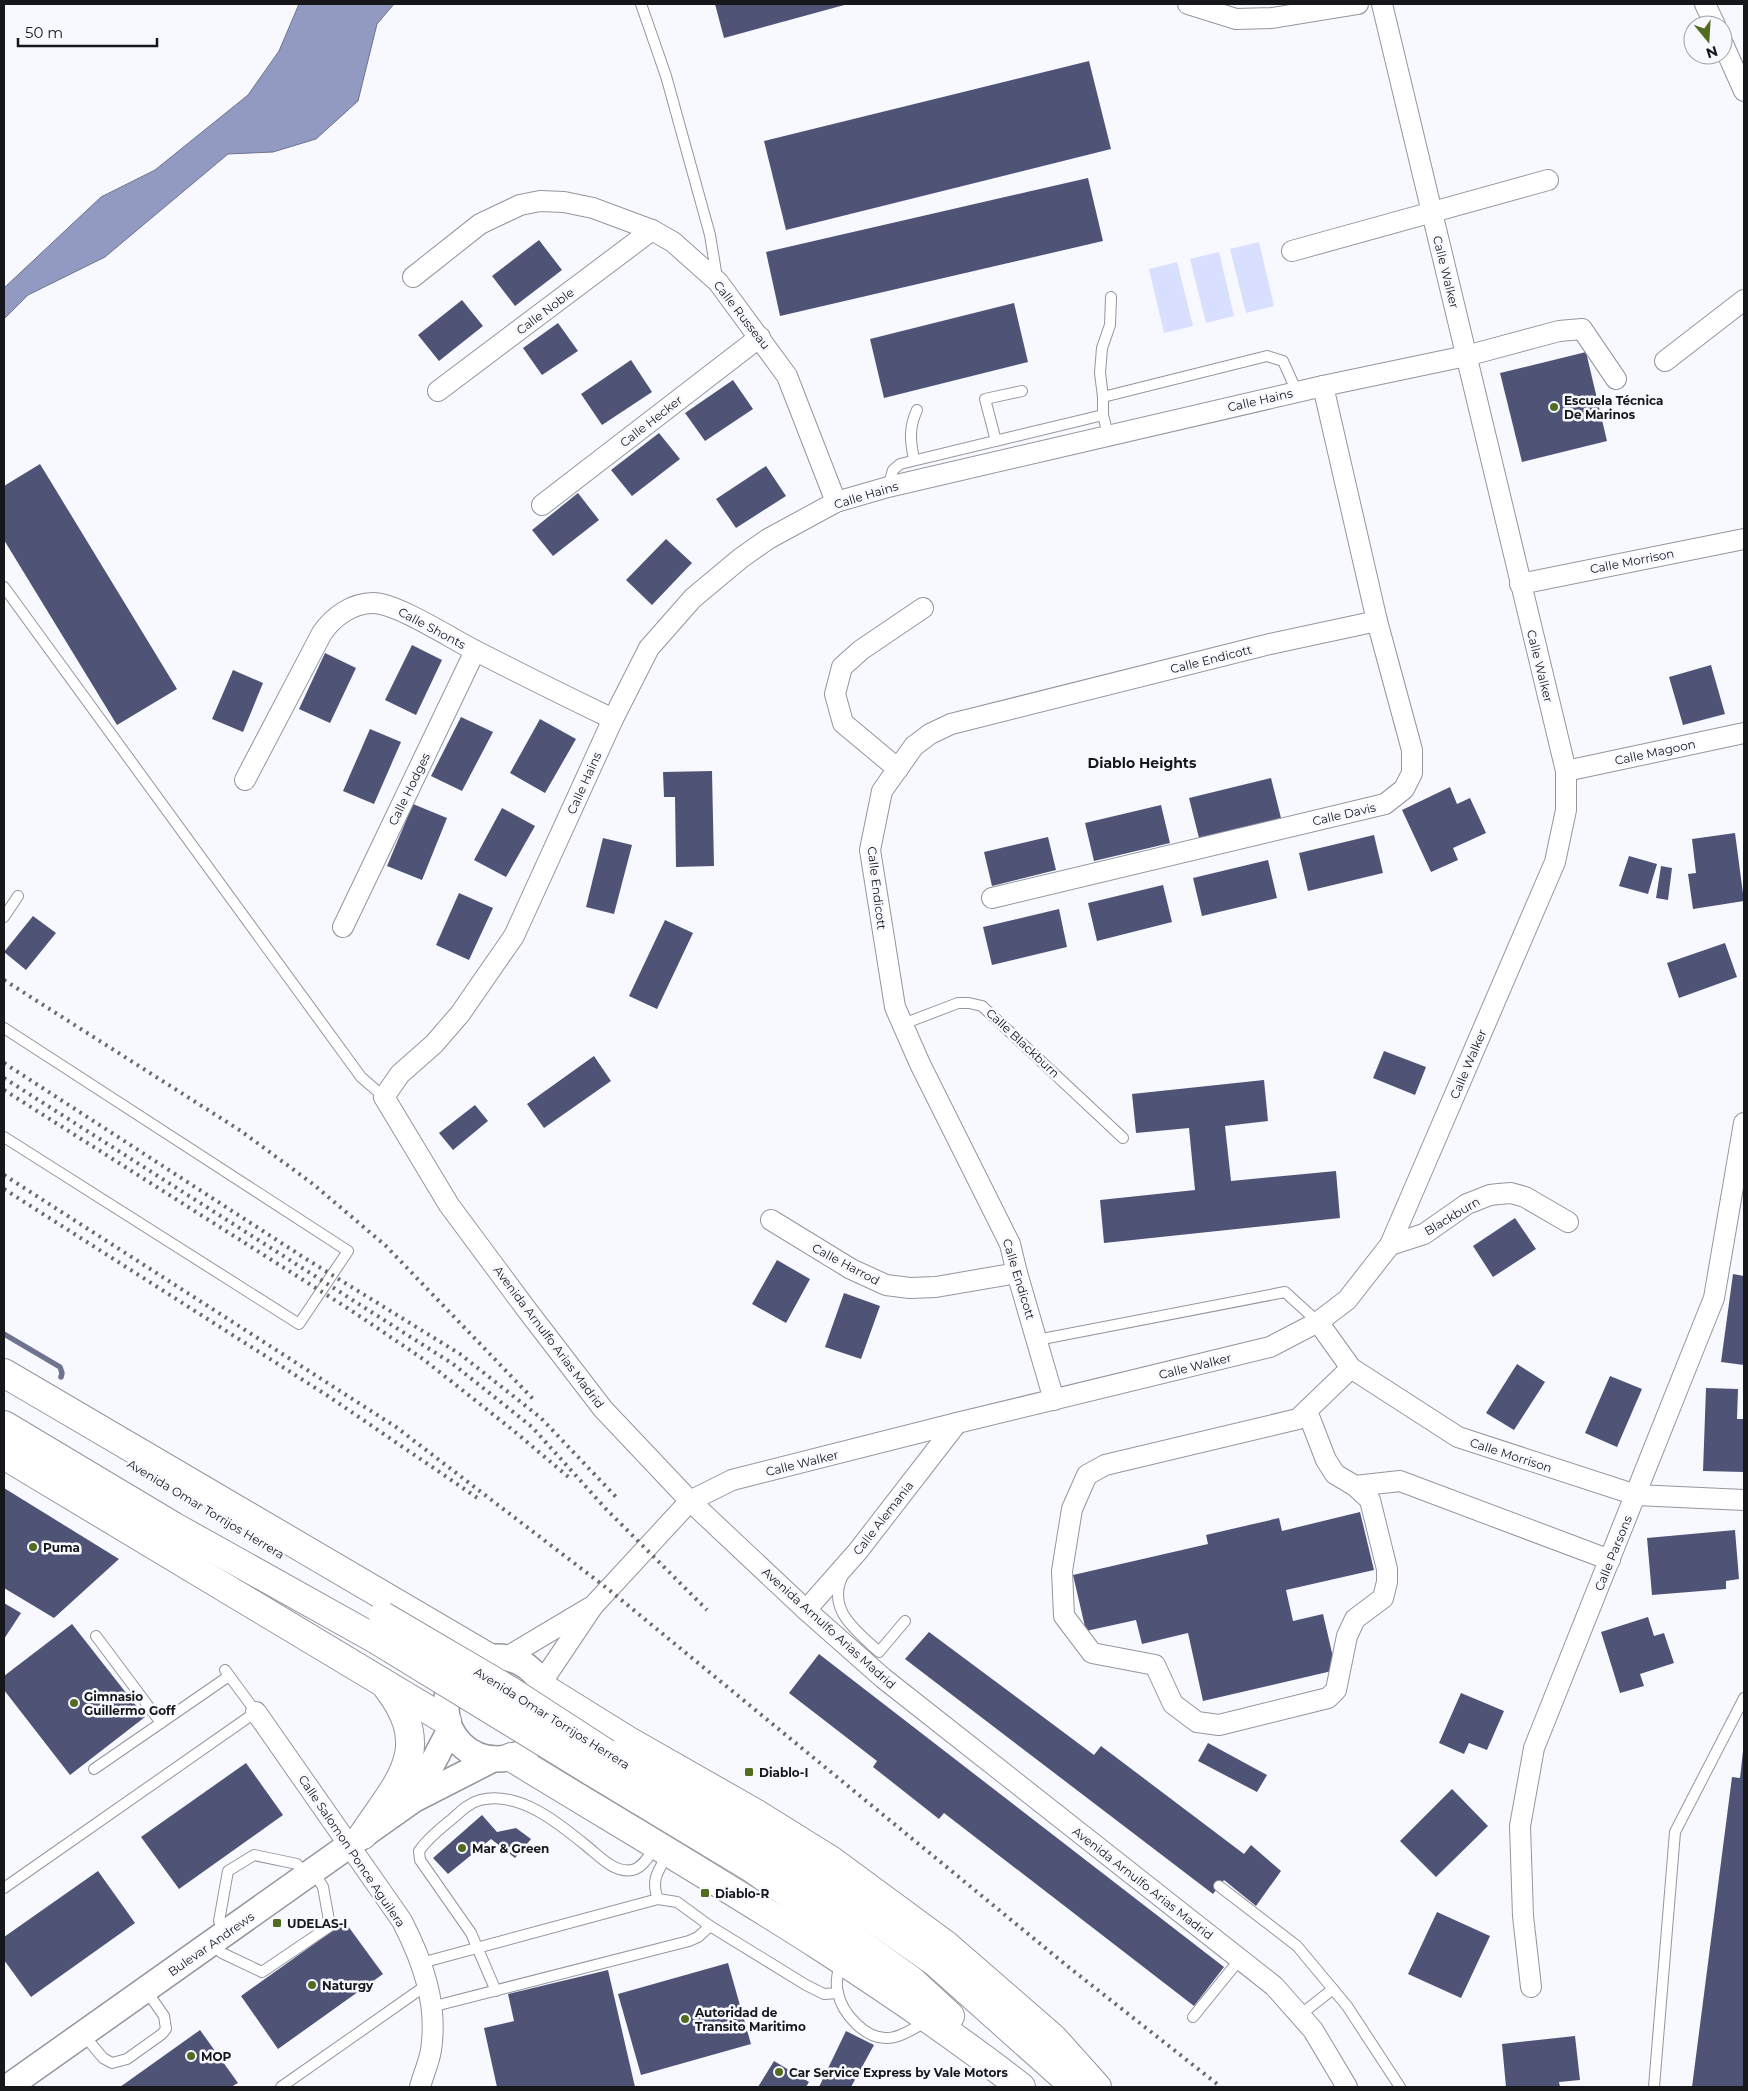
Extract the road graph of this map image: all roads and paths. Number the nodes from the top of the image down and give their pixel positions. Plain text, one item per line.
1 (641, 4) edge
2 (1188, 4) edge
3 (1358, 4) edge
4 (1382, 4) edge
5 (1732, 65) edge
6 (1744, 91) edge
7 (1548, 180) dead end
8 (1432, 214) junction
9 (652, 230) junction
10 (1292, 251) dead end
11 (413, 277) dead end
12 (718, 282) junction
13 (1111, 297) dead end
14 (1744, 300) edge
15 (760, 337) junction
16 (1466, 356) junction
17 (1665, 362) dead end
18 (1616, 379) dead end
19 (1323, 386) junction
20 (438, 391) dead end
21 (1022, 391) dead end
22 (1297, 392) junction
23 (1102, 397) junction
24 (916, 410) dead end
25 (1102, 415) junction
26 (1108, 435) junction
27 (996, 441) junction
28 (914, 459) junction
29 (888, 487) junction
30 (836, 502) junction
31 (542, 504) dead end
32 (1744, 539) edge
33 (1520, 584) junction
34 (4, 587) edge
35 (923, 608) dead end
36 (1377, 621) junction
37 (476, 651) junction
38 (613, 719) junction
39 (1744, 734) edge
40 (898, 769) junction
41 (1566, 771) junction
42 (245, 780) dead end
43 (18, 896) dead end
44 (992, 898) dead end
45 (4, 917) edge
46 (343, 926) dead end
47 (903, 1024) junction
48 (4, 1028) edge
49 (384, 1096) junction
50 (1744, 1123) edge
51 (4, 1137) edge
52 (1123, 1138) dead end
53 (771, 1220) dead end
54 (1568, 1222) dead end
55 (1390, 1245) junction
56 (1017, 1273) junction
57 (1318, 1322) junction
58 (1037, 1340) junction
59 (1351, 1368) junction
60 (4, 1373) edge
61 (4, 1386) edge
62 (1054, 1400) junction
63 (1308, 1411) junction
64 (958, 1423) junction
65 (4, 1425) edge
66 (8, 1461) edge
67 (1355, 1486) junction
68 (1636, 1495) junction
69 (1744, 1500) edge
70 (690, 1501) junction
71 (1610, 1560) junction
72 (848, 1562) junction
73 (593, 1606) junction
74 (806, 1610) junction
75 (385, 1619) junction
76 (905, 1621) dead end
77 (96, 1636) dead end
78 (498, 1657) junction
79 (359, 1667) junction
80 (385, 1684) junction
81 (544, 1686) junction
82 (1744, 1698) edge
83 (256, 1712) junction
84 (161, 1723) junction
85 (449, 1725) junction
86 (608, 1754) junction
87 (502, 1758) junction
88 (94, 1770) dead end
89 (413, 1800) junction
90 (587, 1804) junction
91 (356, 1840) junction
92 (663, 1849) junction
93 (309, 1874) junction
94 (1219, 1886) dead end
95 (4, 1888) edge
96 (658, 1900) junction
97 (710, 1926) junction
98 (219, 1938) junction
99 (477, 1949) junction
100 (841, 1958) junction
101 (1240, 1959) junction
102 (421, 1963) junction
103 (428, 1984) junction
104 (1531, 1987) dead end
105 (1333, 1989) junction
106 (146, 1990) junction
107 (496, 1991) junction
108 (838, 1993) junction
109 (431, 2007) junction
110 (1300, 2015) junction
111 (1193, 2017) dead end
112 (931, 2020) junction
113 (83, 2034) junction
114 (9, 2087) edge
115 (281, 2087) edge
116 (420, 2087) edge
117 (1021, 2087) edge
118 (1026, 2087) edge
119 (1075, 2087) edge
120 (1097, 2087) edge
121 (1347, 2087) edge
122 (1400, 2087) edge
123 (1654, 2087) edge

1 - 12 lane
2 - 3 street
4 - 8 street, Calle Walker
5 - 6 street
7 - 8 street
8 - 10 street
8 - 16 street, Calle Walker
9 - 11 street, Calle Russeau
9 - 12 street, Calle Russeau
9 - 20 street, Calle Noble
12 - 15 street, Calle Russeau
13 - 23 lane
14 - 17 street
15 - 30 street, Calle Russeau
15 - 31 street, Calle Hecker
16 - 18 street, Calle Hains
16 - 19 street, Calle Hains
16 - 33 street, Calle Walker
19 - 22 street, Calle Hains
19 - 36 street, Calle Davis
21 - 27 lane
22 - 23 lane
22 - 26 street, Calle Hains
23 - 25 lane
24 - 28 lane
25 - 26 lane
25 - 27 lane
26 - 29 street, Calle Hains
27 - 28 lane
28 - 29 lane
29 - 30 street, Calle Hains
30 - 38 street, Calle Hains
32 - 33 street, Calle Morrison
33 - 41 street, Calle Walker
34 - 49 lane
35 - 40 street
36 - 40 street, Calle Endicott
36 - 44 street, Calle Davis
37 - 38 street, Calle Shonts
37 - 42 street, Calle Shonts
37 - 46 street, Calle Hodges
38 - 49 street, Calle Hains
39 - 41 street, Calle Magoon
40 - 47 street, Calle Endicott
41 - 55 street, Calle Walker
43 - 45 lane
47 - 52 lane, Calle Blackburn
47 - 56 street, Calle Endicott
48 - 51 lane
49 - 70 street, Avenida Arnulfo Arias Madrid
50 - 68 street, Calle Parsons
53 - 56 street, Calle Harrod
54 - 55 street, Blackburn
55 - 57 street, Calle Walker
56 - 58 street, Calle Endicott
57 - 58 lane
57 - 59 street, Calle Morrison
57 - 62 street, Calle Walker
58 - 62 street, Calle Endicott
59 - 63 street
59 - 68 street, Calle Morrison
60 - 75 main road
61 - 75 main road, Avenida Omar Torrijos Herrera
62 - 64 street, Calle Walker
63 - 67 street
63 - 67 street
64 - 70 street, Calle Walker
64 - 72 street, Calle Alemania
65 - 75 main road, Avenida Omar Torrijos Herrera
66 - 79 main road
67 - 71 street
68 - 69 street, Calle Morrison
68 - 71 street, Calle Parsons
70 - 73 street, Calle Walker
70 - 74 street, Avenida Arnulfo Arias Madrid
71 - 104 street, Calle Parsons
72 - 74 street, Calle Alemania
72 - 76 lane
73 - 78 street, Calle Walker
73 - 81 street, Calle Walker
74 - 101 street, Avenida Arnulfo Arias Madrid
75 - 78 main road
75 - 79 main road
75 - 86 main road, Avenida Omar Torrijos Herrera, bridge
77 - 84 lane
78 - 81 street
78 - 85 street
79 - 80 main road
80 - 85 main road
80 - 91 main road
81 - 86 main road
81 - 87 street
82 - 123 lane
83 - 84 lane
83 - 91 street, Calle Salomon Ponce Aguilera
83 - 95 lane
84 - 88 lane
85 - 87 street
85 - 89 street, Bulevar Andrews
86 - 90 main road
86 - 118 main road, Avenida Omar Torrijos Herrera
86 - 119 main road, Avenida Omar Torrijos Herrera
86 - 120 main road
87 - 89 street, Bulevar Andrews
87 - 90 main road
89 - 91 street, Bulevar Andrews
90 - 92 main road
91 - 93 street, Bulevar Andrews
91 - 102 street, Calle Salomon Ponce Aguilera
92 - 96 lane
92 - 99 lane
92 - 100 main road
93 - 98 street, Bulevar Andrews
93 - 98 lane
93 - 98 lane
94 - 105 lane
96 - 97 lane
96 - 99 lane
97 - 107 lane
97 - 108 lane
98 - 106 street, Bulevar Andrews
99 - 102 lane
99 - 107 lane
100 - 108 lane
100 - 112 main road
101 - 110 street, Avenida Arnulfo Arias Madrid
101 - 111 lane
102 - 103 street, Calle Salomon Ponce Aguilera
103 - 109 street, Calle Salomon Ponce Aguilera
103 - 115 lane
105 - 110 lane
105 - 122 lane
106 - 113 street, Bulevar Andrews
106 - 113 lane
107 - 109 lane
108 - 112 lane
109 - 116 street, Calle Salomon Ponce Aguilera
110 - 121 street, Avenida Arnulfo Arias Madrid
112 - 117 main road
113 - 114 street, Bulevar Andrews

